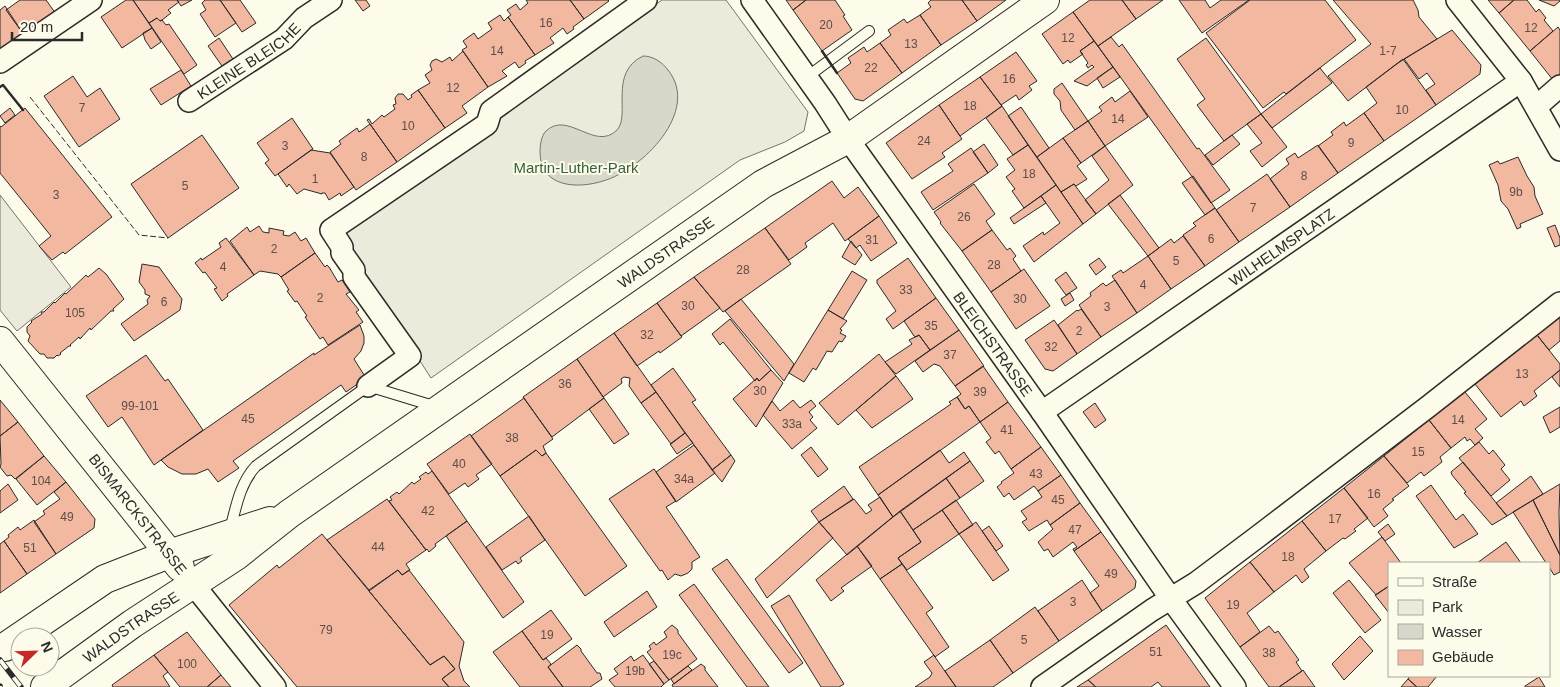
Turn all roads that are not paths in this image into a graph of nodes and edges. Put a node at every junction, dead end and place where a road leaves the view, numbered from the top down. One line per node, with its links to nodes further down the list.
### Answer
1 (91, 0): 8 (street)
2 (331, 0): 12 (street, KLEINE BLEICHE)
3 (646, 0): 18 (street)
4 (752, 0): 9 (street, BLEICHSTRASSE)
5 (1046, 0): 14 (street, WALDSTRASSE)
6 (1457, 0): 10 (street)
7 (869, 31): 9 (lane)
8 (0, 62)
9 (807, 78): 14 (street, BLEICHSTRASSE)
10 (1521, 81): 13 (street); 20 (street, WILHELMSPLATZ)
11 (1560, 86): 13 (street)
12 (189, 101)
13 (1536, 107): 15 (street)
14 (848, 139): 19 (street, WALDSTRASSE); 20 (street, BLEICHSTRASSE)
15 (1560, 150)
16 (1560, 303): 25 (street)
17 (0, 341): 23 (street, BISMARCKSTRASSE)
18 (368, 386): 19 (lane); 22 (lane)
19 (441, 408): 21 (street, WALDSTRASSE)
20 (1042, 412): 25 (street, BLEICHSTRASSE)
21 (289, 514): 22 (street, WALDSTRASSE); 24 (street, WALDSTRASSE)
22 (229, 534): 23 (street, WALDSTRASSE)
23 (169, 554): 24 (street, BISMARCKSTRASSE); 26 (street, WALDSTRASSE)
24 (193, 584): 27 (street, WALDSTRASSE); 28 (street, BISMARCKSTRASSE)
25 (1171, 599): 29 (street); 30 (street, BLEICHSTRASSE)
26 (5, 647)
27 (45, 687)
28 (275, 687)
29 (1042, 687)
30 (1235, 687)

